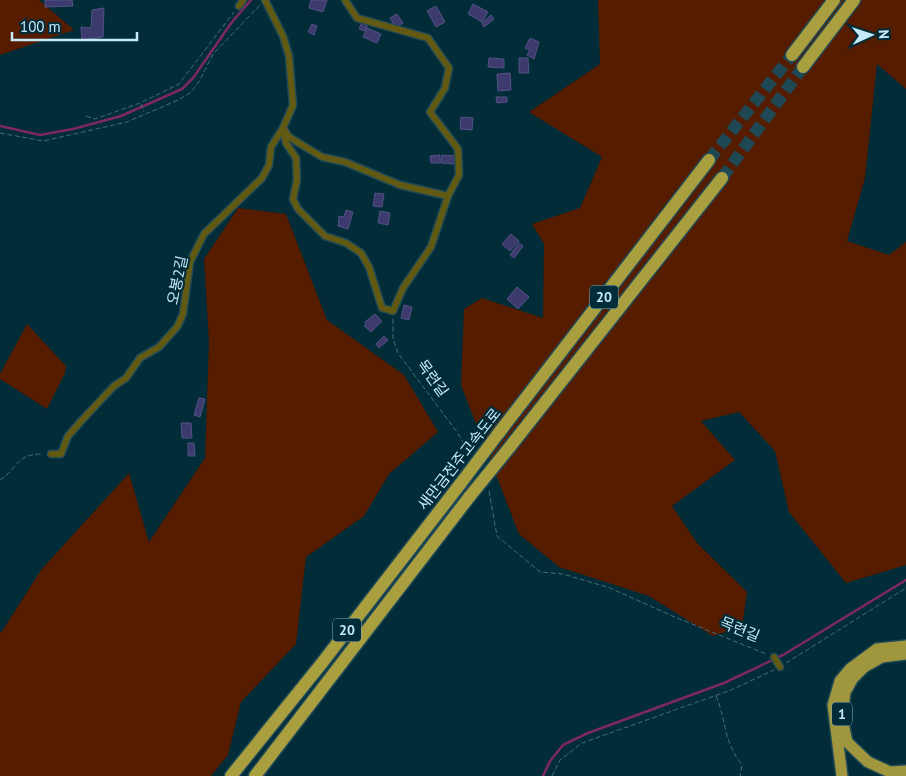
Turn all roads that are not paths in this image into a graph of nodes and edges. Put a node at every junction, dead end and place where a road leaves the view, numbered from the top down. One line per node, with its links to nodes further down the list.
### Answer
1 (345, 0): 10 (street)
2 (834, 0): 5 (highway)
3 (854, 0): 6 (highway)
4 (265, 1): 7 (street, 오봉2길)
5 (792, 55)
6 (803, 67)
7 (283, 128): 10 (street); 10 (street); 11 (street, 오봉2길)
8 (709, 160): 15 (highway, 새만금전주고속도로 / 20, bridge)
9 (722, 178): 16 (highway, 새만금전주고속도로 / 20, bridge)
10 (448, 196)
11 (51, 454)
12 (906, 646): 17 (highway)
13 (906, 654): 14 (highway, 1)
14 (906, 771)
15 (230, 776)
16 (255, 776)
17 (842, 776)

